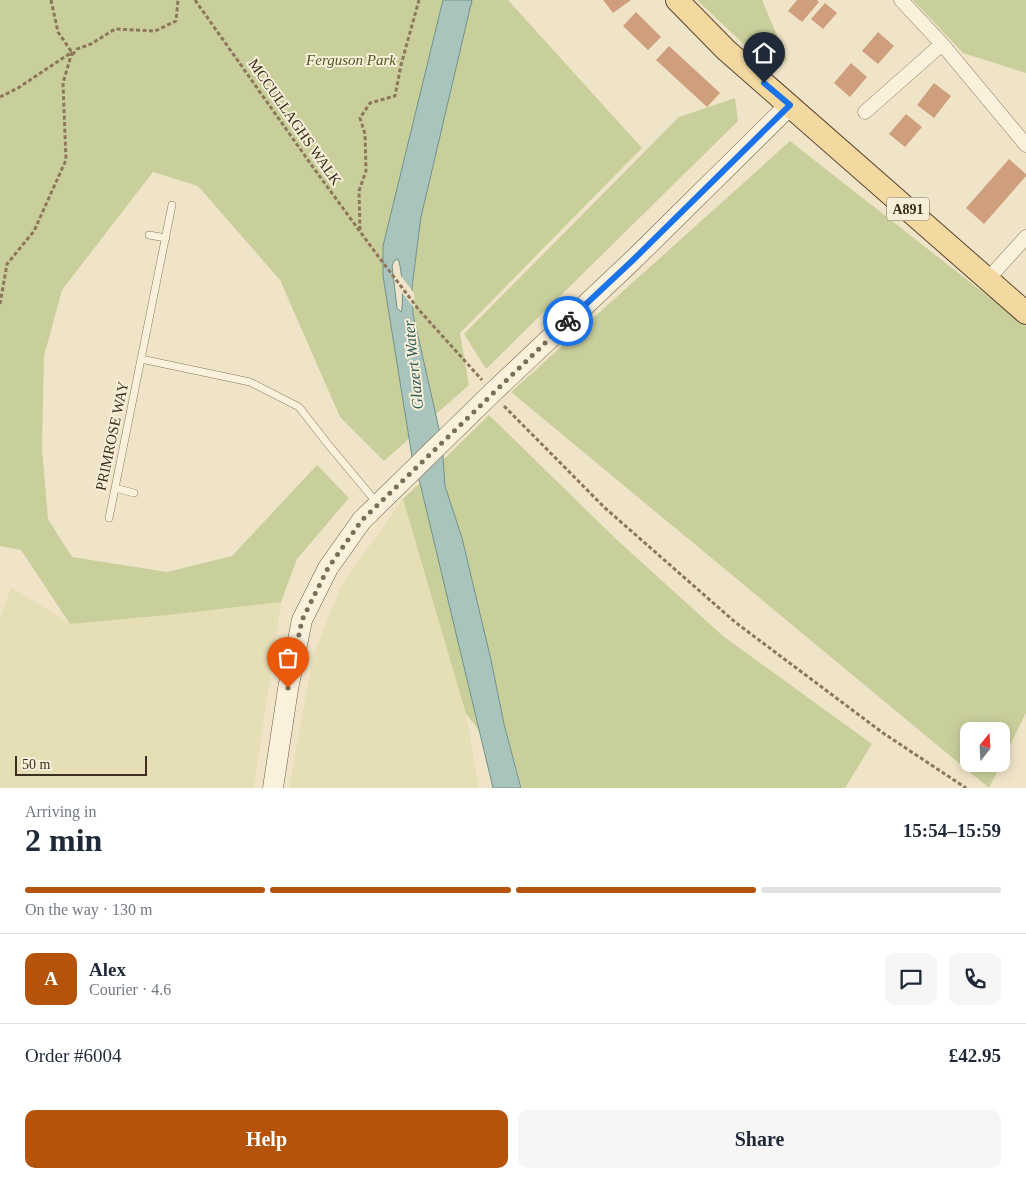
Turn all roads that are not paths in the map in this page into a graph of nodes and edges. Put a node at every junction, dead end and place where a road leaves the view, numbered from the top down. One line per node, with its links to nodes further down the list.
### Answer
1 (676, 0): 4 (main road, A891)
2 (901, 0): 3 (street)
3 (942, 44): 5 (street); 6 (street)
4 (790, 105): 11 (main road, A891); 16 (main road)
5 (865, 112)
6 (1026, 145)
7 (172, 206): 10 (lane, PRIMROSE WAY)
8 (149, 235): 10 (lane)
9 (1026, 236): 11 (street)
10 (166, 238): 13 (lane, PRIMROSE WAY)
11 (987, 280): 12 (main road, A891)
12 (1026, 313)
13 (141, 359): 14 (lane, PRIMROSE WAY); 16 (lane)
14 (115, 488): 15 (lane); 17 (lane, PRIMROSE WAY)
15 (134, 494)
16 (378, 504): 18 (main road)
17 (109, 518)
18 (273, 788)

